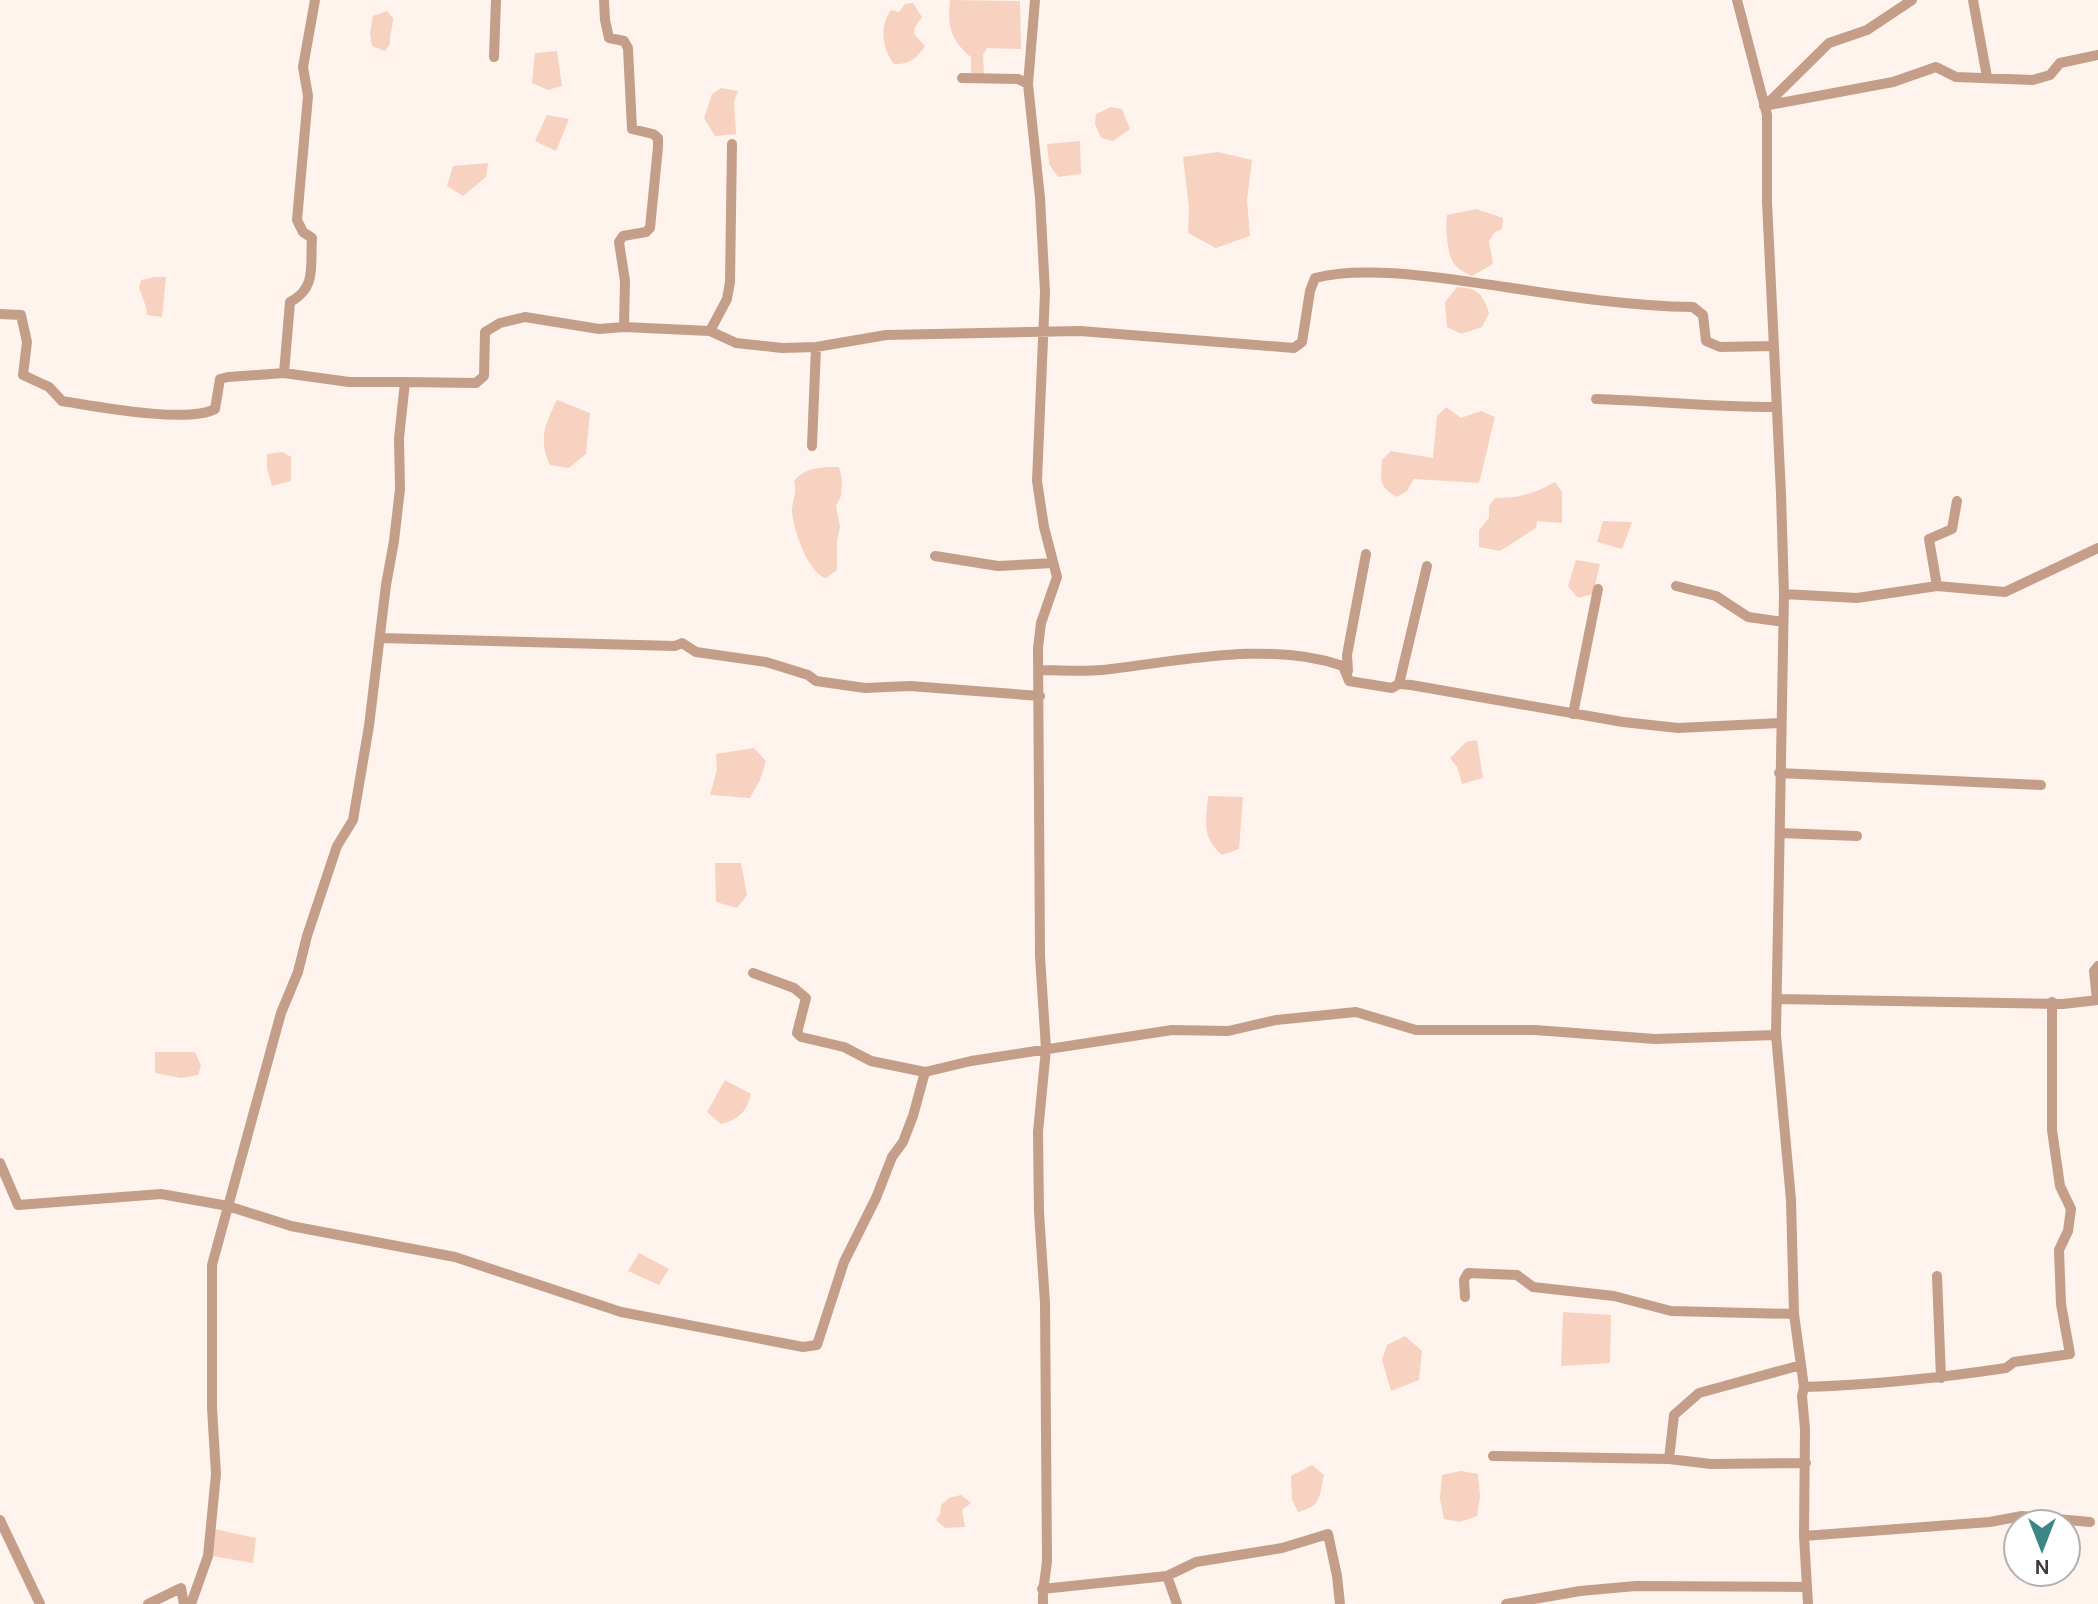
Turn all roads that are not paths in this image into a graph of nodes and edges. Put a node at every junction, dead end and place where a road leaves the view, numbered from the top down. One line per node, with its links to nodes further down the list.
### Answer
1 (315, 0): 21 (street)
2 (496, 0): 9 (street)
3 (604, 0): 16 (street)
4 (1035, 0): 12 (street)
5 (1737, 0): 13 (street)
6 (1912, 0): 13 (street)
7 (1973, 0): 10 (street)
8 (2098, 55): 10 (street)
9 (494, 57)
10 (1987, 77): 13 (street)
11 (962, 78): 12 (street)
12 (1028, 84): 18 (street)
13 (1764, 106): 19 (street)
14 (732, 144): 17 (street)
15 (0, 314): 21 (street)
16 (624, 327): 17 (street); 22 (street)
17 (710, 331): 20 (street)
18 (1045, 334): 19 (street); 20 (street); 30 (street)
19 (1773, 346): 24 (street)
20 (816, 347): 25 (street)
21 (284, 373): 22 (street)
22 (405, 382): 37 (street)
23 (1596, 399): 24 (street)
24 (1776, 407): 35 (street)
25 (812, 446)
26 (1957, 501): 33 (street)
27 (2098, 548): 33 (street)
28 (1366, 554): 39 (street)
29 (935, 556): 30 (street)
30 (1053, 563): 38 (street)
31 (1427, 566): 40 (street)
32 (1676, 586): 36 (street)
33 (1937, 586): 35 (street)
34 (1598, 589): 42 (street)
35 (1784, 594): 36 (street)
36 (1783, 622): 43 (street)
37 (381, 638): 41 (street); 57 (street)
38 (1039, 670): 39 (street); 41 (street)
39 (1349, 681): 40 (street)
40 (1399, 684): 42 (street)
41 (1040, 696): 54 (street)
42 (1573, 714): 43 (street)
43 (1780, 723): 44 (street)
44 (1779, 773): 45 (street); 46 (street)
45 (2041, 785)
46 (1780, 833): 47 (street); 50 (street)
47 (1857, 836)
48 (2098, 966): 51 (street)
49 (753, 973): 55 (street)
50 (1777, 999): 52 (street); 53 (street)
51 (2098, 1000): 52 (street)
52 (2052, 1002): 62 (street)
53 (1776, 1035): 54 (street); 60 (street)
54 (1046, 1049): 55 (street); 72 (street)
55 (925, 1072): 57 (street)
56 (0, 1163): 57 (street)
57 (228, 1206): 76 (street)
58 (1937, 1276): 62 (street)
59 (1465, 1297): 60 (street)
60 (1794, 1314): 61 (street)
61 (1801, 1365): 63 (street); 65 (street)
62 (1941, 1378): 63 (street)
63 (1804, 1387): 66 (street)
64 (1493, 1456): 65 (street)
65 (1669, 1459): 66 (street)
66 (1806, 1463): 69 (street)
67 (0, 1520): 73 (street)
68 (2090, 1522): 69 (street)
69 (1804, 1536): 71 (street)
70 (1167, 1576): 72 (street); 78 (street); 79 (street)
71 (1807, 1587): 80 (street); 81 (street)
72 (1042, 1589): 77 (street)
73 (40, 1604)
74 (148, 1604): 75 (street)
75 (184, 1604)
76 (191, 1604)
77 (1043, 1604)
78 (1177, 1604)
79 (1340, 1604)
80 (1506, 1604)
81 (1808, 1604)

